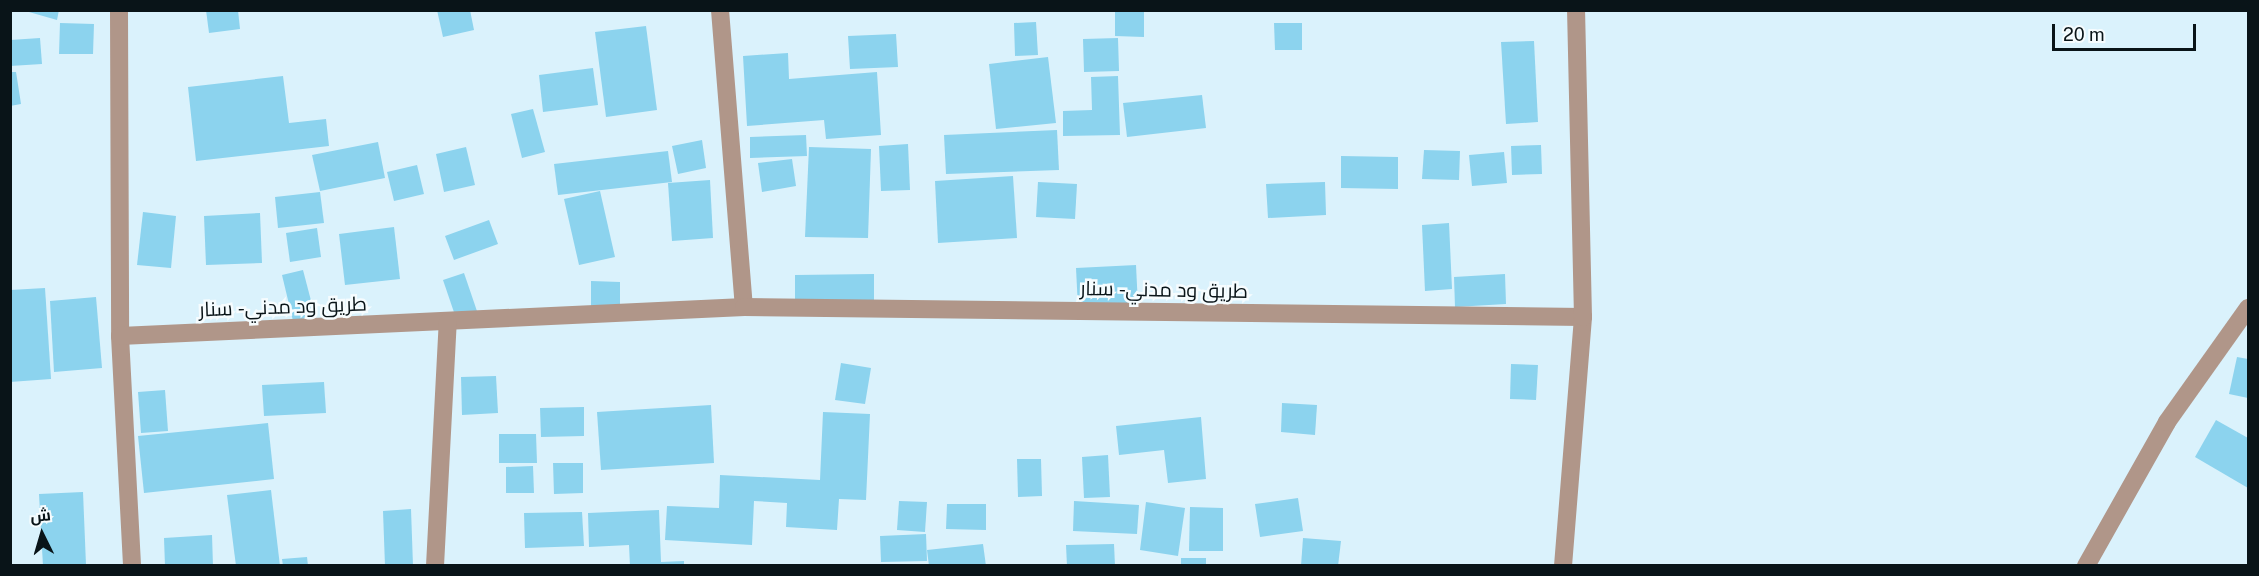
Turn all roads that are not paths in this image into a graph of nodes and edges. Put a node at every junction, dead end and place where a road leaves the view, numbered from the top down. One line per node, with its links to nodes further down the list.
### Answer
1 (119, 10): 8 (street)
2 (720, 10): 4 (street)
3 (1576, 10): 6 (street)
4 (744, 307): 6 (street, طريق ود مدني - سنار); 7 (street, طريق ود مدني - سنار)
5 (2248, 308): 12 (street)
6 (1583, 317): 11 (street)
7 (448, 322): 8 (street, طريق ود مدني - سنار); 10 (street)
8 (120, 336): 9 (street)
9 (132, 566)
10 (435, 566)
11 (1563, 566)
12 (2086, 566)

